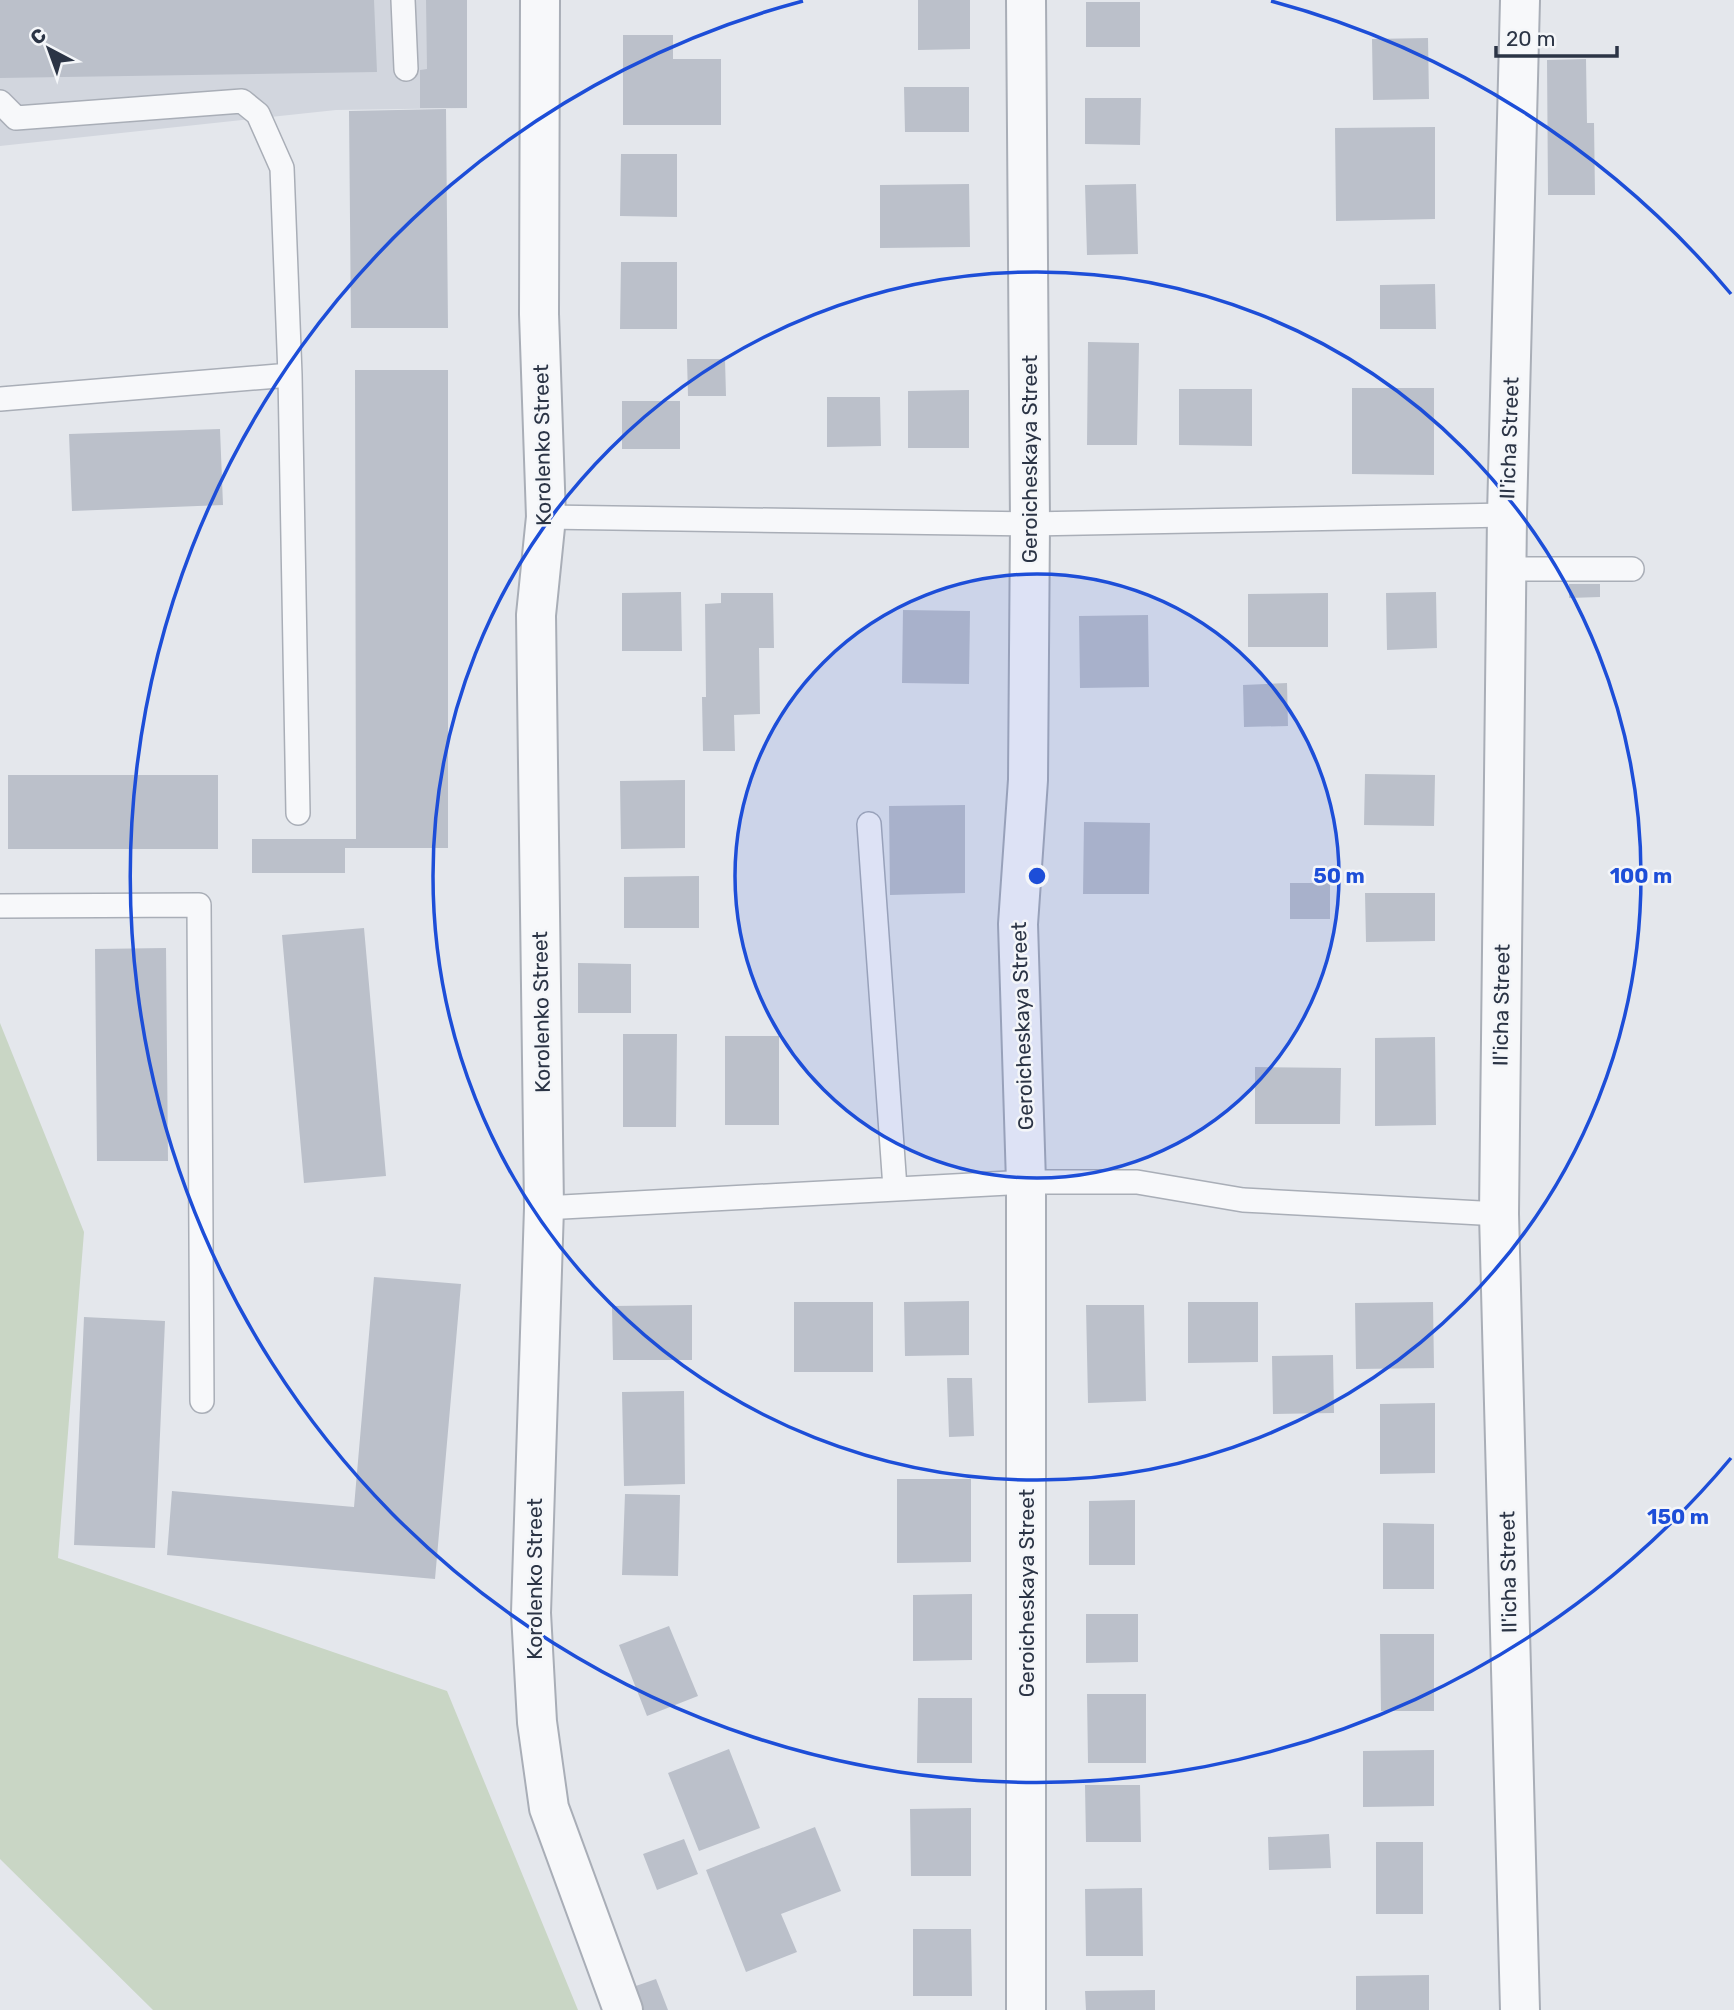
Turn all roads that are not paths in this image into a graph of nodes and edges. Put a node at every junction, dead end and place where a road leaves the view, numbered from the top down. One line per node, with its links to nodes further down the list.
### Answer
1 (403, 0): 5 (lane)
2 (540, 0): 10 (street, Korolenko Street)
3 (1026, 0): 11 (street, Geroicheskaya Street)
4 (1520, 0): 9 (street, Il'icha Street)
5 (406, 69)
6 (0, 102): 7 (lane)
7 (290, 375): 8 (lane); 14 (lane)
8 (0, 399)
9 (1507, 516): 11 (lane); 12 (street, Il'icha Street)
10 (546, 517): 11 (lane); 19 (street, Korolenko Street)
11 (1030, 524): 17 (street, Geroicheskaya Street)
12 (1506, 569): 13 (lane); 20 (street, Il'icha Street)
13 (1632, 569)
14 (298, 813)
15 (869, 824): 18 (lane)
16 (0, 906): 21 (lane)
17 (1026, 1182): 18 (lane); 20 (lane); 23 (street, Geroicheskaya Street)
18 (895, 1188): 19 (lane)
19 (544, 1208): 22 (street, Korolenko Street)
20 (1499, 1214): 24 (street, Il'icha Street)
21 (202, 1401)
22 (623, 2010)
23 (1026, 2010)
24 (1520, 2010)

